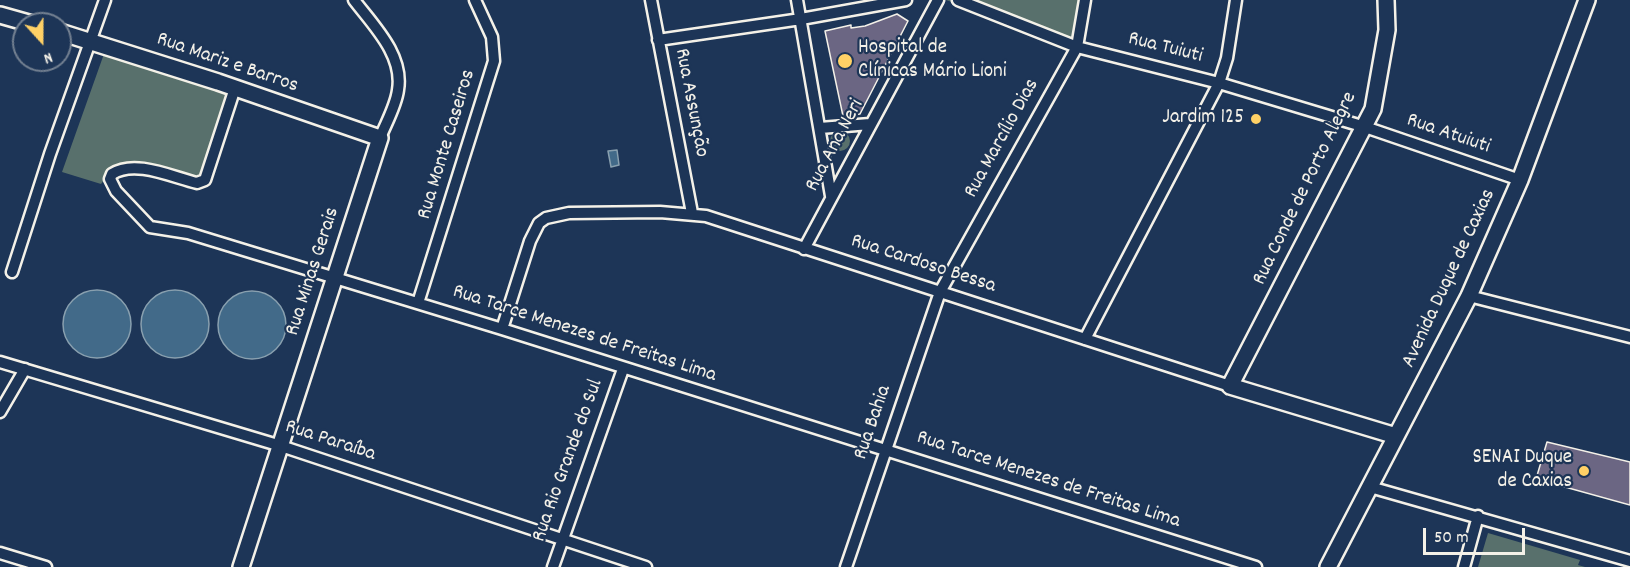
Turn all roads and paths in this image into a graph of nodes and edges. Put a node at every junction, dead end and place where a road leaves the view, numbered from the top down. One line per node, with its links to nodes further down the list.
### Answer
1 (105, 0): 15 (street)
2 (354, 0): 23 (street, Rua Minas Gerais)
3 (475, 0): 32 (street, Rua Monte Caseiros)
4 (651, 0): 16 (street, Rua Assunção)
5 (797, 0): 13 (street)
6 (906, 0): 13 (street)
7 (938, 0): 20 (street, Rua Ana Neri)
8 (958, 0): 17 (street, Rua Tuiuti)
9 (1085, 0): 17 (street, Rua Marcílio Dias)
10 (1236, 0): 18 (street)
11 (1386, 0): 22 (main road, Rua Conde de Porto Alegre)
12 (1587, 0): 24 (main road, Avenida Duque de Caxias)
13 (801, 19): 16 (street); 21 (street)
14 (72, 35): 15 (main road, Rua Mariz e Barros)
15 (90, 40): 19 (main road, Rua Mariz e Barros); 28 (street)
16 (658, 40): 26 (street, Rua Assunção)
17 (1077, 47): 18 (street, Rua Tuiuti); 30 (street, Rua Marcílio Dias)
18 (1219, 83): 22 (street, Rua Tuiuti); 35 (street)
19 (235, 88): 23 (main road, Rua Mariz e Barros); 29 (street, Rua Tarce Menezes de Freitas Lima)
20 (870, 124): 21 (street); 25 (street, Rua Ana Neri)
21 (820, 128): 25 (street)
22 (1365, 128): 24 (street, Rua Atuiuti); 39 (main road, Rua Conde de Porto Alegre)
23 (380, 138): 29 (main road, Rua Minas Gerais)
24 (1520, 180): 31 (main road, Avenida Duque de Caxias)
25 (831, 196): 27 (street, Rua Ana Neri)
26 (692, 213): 27 (street, Rua Cardoso Bessa); 33 (street, Rua Cardoso Bessa)
27 (804, 249): 30 (street, Rua Cardoso Bessa)
28 (12, 272)
29 (333, 279): 32 (street, Rua Tarce Menezes de Freitas Lima); 42 (main road, Rua Minas Gerais)
30 (940, 292): 35 (street, Rua Cardoso Bessa); 43 (street, Rua Bahia)
31 (1469, 296): 34 (street); 41 (main road, Avenida Duque de Caxias)
32 (418, 303): 33 (street, Rua Tarce Menezes de Freitas Lima)
33 (502, 329): 38 (street, Rua Tarce Menezes de Freitas Lima)
34 (1630, 337)
35 (1085, 339): 39 (street, Rua Cardoso Bessa)
36 (0, 362): 37 (street, Rua Paraíba)
37 (25, 369): 40 (street); 42 (street, Rua Paraíba)
38 (623, 369): 43 (street, Rua Tarce Menezes de Freitas Lima); 46 (street, Rua Rio Grande do Sul)
39 (1230, 386): 41 (main road, Rua Cardoso Bessa)
40 (0, 412)
41 (1396, 436): 44 (main road, Avenida Duque de Caxias)
42 (281, 446): 46 (street, Rua Paraíba); 50 (main road, Rua Minas Gerais)
43 (885, 450): 53 (street, Rua Bahia); 54 (street, Rua Tarce Menezes de Freitas Lima)
44 (1370, 487): 45 (street); 55 (main road, Avenida Duque de Caxias)
45 (1478, 516): 48 (street); 56 (street)
46 (562, 540): 51 (street, Rua Rio Grande do Sul); 52 (street, Rua Paraíba)
47 (0, 553): 49 (street)
48 (1630, 561)
49 (46, 567)
50 (242, 567)
51 (553, 567)
52 (646, 567)
53 (846, 567)
54 (1256, 567)
55 (1328, 567)
56 (1464, 567)

